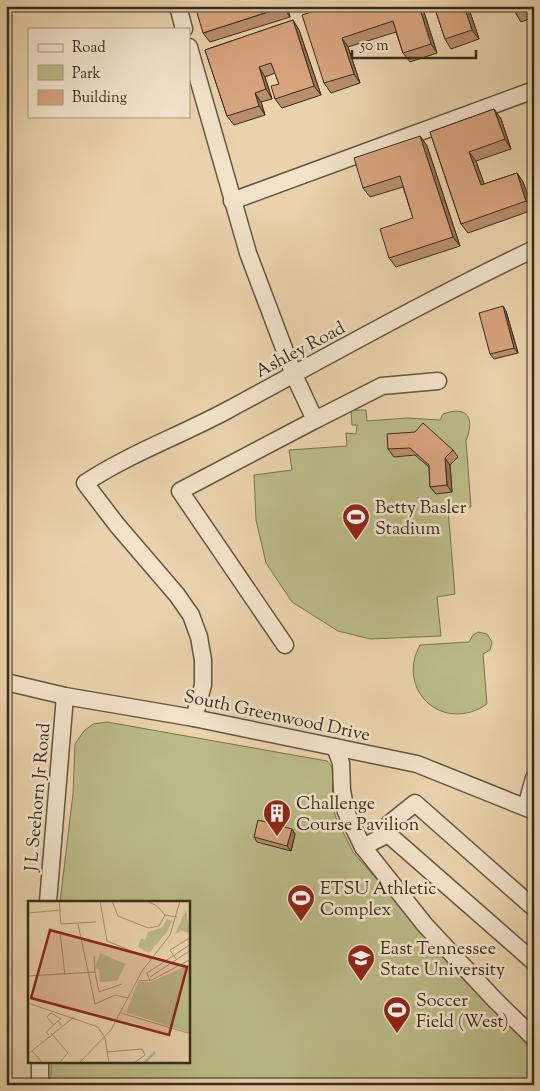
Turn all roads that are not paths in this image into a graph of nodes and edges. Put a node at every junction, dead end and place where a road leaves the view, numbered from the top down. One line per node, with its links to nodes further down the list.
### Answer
1 (178, 6): 2 (street)
2 (184, 28)
3 (190, 52): 5 (street)
4 (534, 90): 5 (street)
5 (232, 201): 7 (street)
6 (534, 249): 7 (street, Ashley Road)
7 (294, 375): 9 (street); 13 (street, Ashley Road)
8 (438, 381): 9 (street)
9 (315, 420): 10 (street)
10 (285, 645)
11 (6, 682): 12 (street, South Greenwood Drive)
12 (65, 696): 13 (street, South Greenwood Drive); 19 (street, J L Seehorn Jr Road)
13 (194, 718): 14 (street, South Greenwood Drive)
14 (335, 747): 16 (street, South Greenwood Drive); 18 (street)
15 (534, 778): 16 (street)
16 (530, 809)
17 (388, 834): 18 (street); 20 (street); 21 (street)
18 (363, 847): 22 (street)
19 (48, 901)
20 (534, 908)
21 (534, 962)
22 (534, 1038)
23 (40, 1064): 24 (street)
24 (40, 1085)

